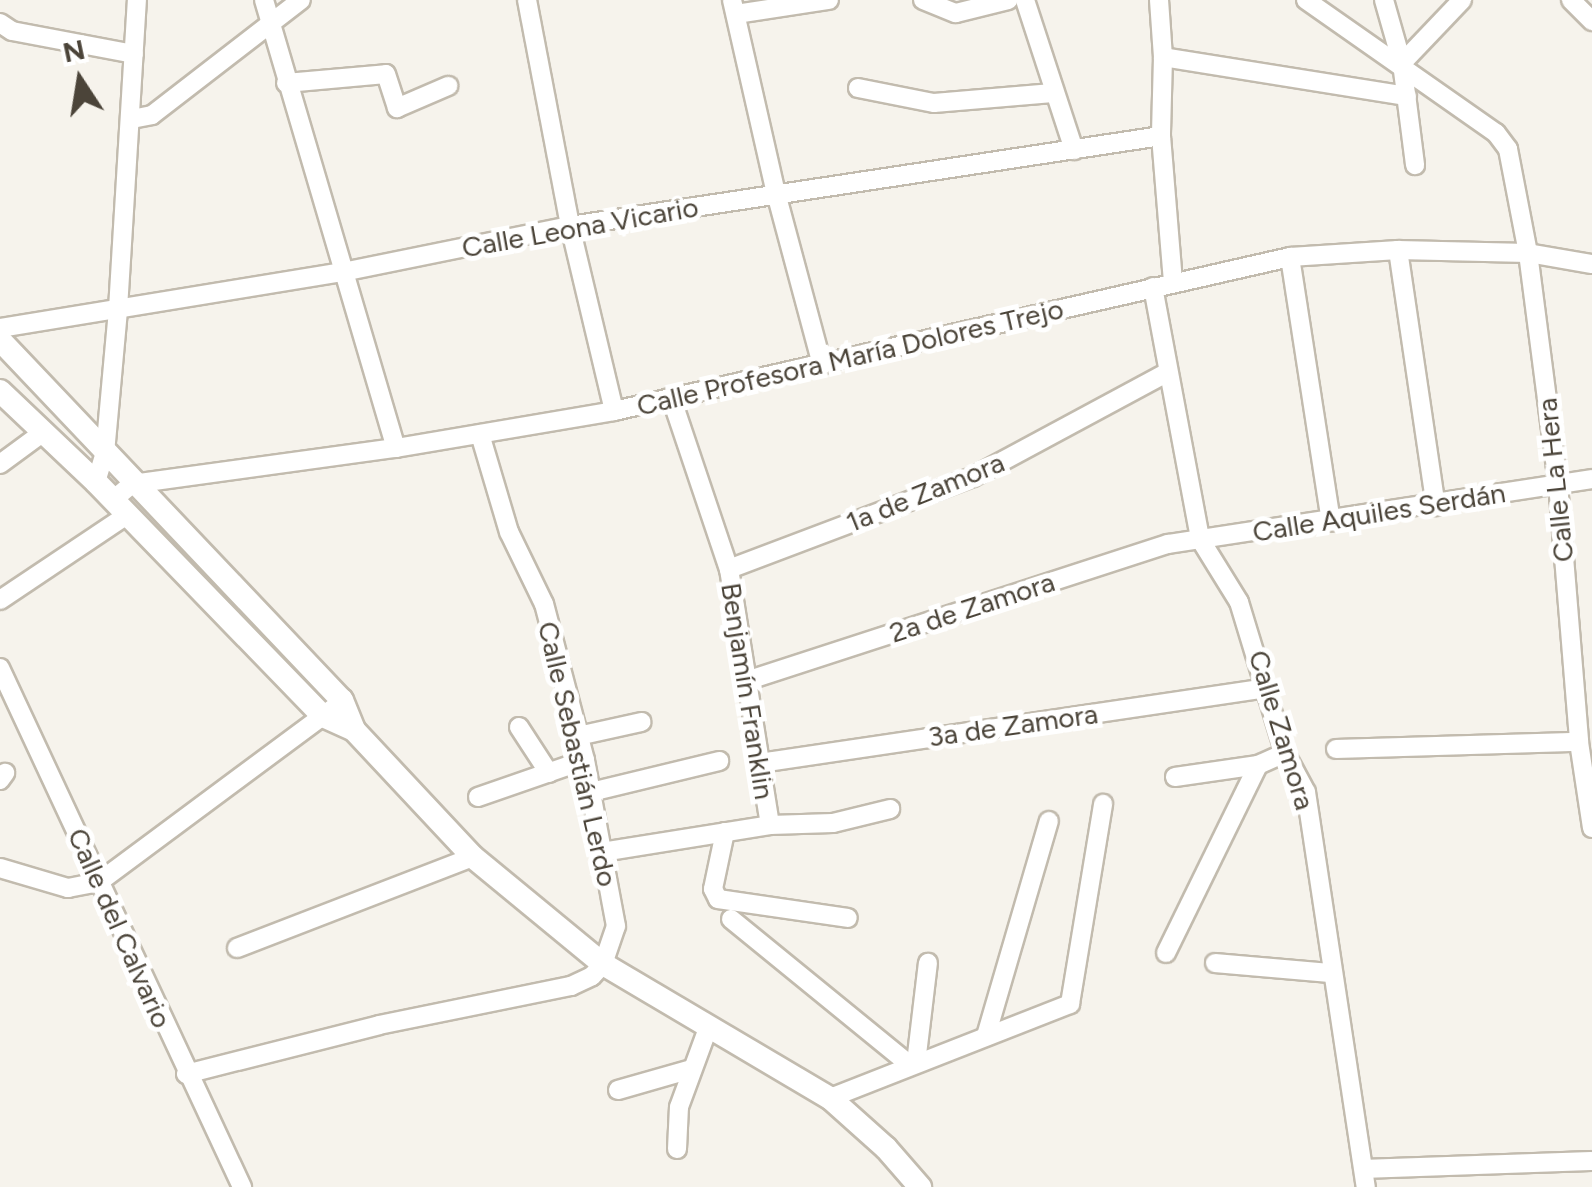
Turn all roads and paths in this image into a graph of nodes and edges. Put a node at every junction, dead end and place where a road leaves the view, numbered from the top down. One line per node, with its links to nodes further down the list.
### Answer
1 (137, 0): 18 (street)
2 (264, 0): 17 (street)
3 (301, 0): 17 (street)
4 (527, 0): 31 (street)
5 (829, 0): 14 (street)
6 (922, 0): 7 (street)
7 (1008, 0)
8 (1024, 0): 24 (street)
9 (1159, 0): 19 (street)
10 (1306, 0): 20 (street, Calle La Hera)
11 (1384, 0): 20 (street)
12 (1462, 0): 20 (street)
13 (1571, 0): 15 (street)
14 (734, 7): 30 (street)
15 (1590, 22)
16 (0, 23): 18 (street)
17 (270, 26): 21 (street); 26 (street)
18 (134, 54): 26 (street)
19 (1163, 57): 25 (street); 27 (street)
20 (1402, 64): 25 (street); 33 (street, Calle La Hera)
21 (286, 84): 22 (street); 36 (street)
22 (448, 86)
23 (858, 88): 24 (street)
24 (1053, 93): 28 (street)
25 (1407, 96): 29 (street)
26 (132, 119): 39 (street)
27 (1161, 136): 28 (street, Calle Leona Vicario); 37 (street)
28 (1074, 150): 30 (street, Calle Leona Vicario)
29 (1414, 165)
30 (776, 192): 31 (street, Calle Leona Vicario); 42 (street)
31 (570, 226): 36 (street, Calle Leona Vicario); 46 (street)
32 (1398, 250): 33 (street, Calle Profesora María Dolores Trejo); 34 (street, Calle Profesora María Dolores Trejo); 56 (street)
33 (1528, 253): 35 (street, Calle Profesora María Dolores Trejo); 55 (street, Calle La Hera)
34 (1290, 257): 37 (street, Calle Profesora María Dolores Trejo); 58 (street)
35 (1592, 264)
36 (344, 272): 39 (street, Calle Leona Vicario); 49 (street)
37 (1173, 280): 38 (street, Calle Profesora María Dolores Trejo)
38 (1153, 287): 42 (street, Calle Profesora María Dolores Trejo); 43 (street, Calle Zamora)
39 (118, 309): 40 (street, Calle Leona Vicario); 50 (street)
40 (0, 328)
41 (0, 340): 50 (street)
42 (822, 366): 45 (street, Calle Profesora María Dolores Trejo)
43 (1168, 372): 59 (street, Calle Zamora); 60 (street, 1a de Zamora)
44 (0, 391): 47 (street)
45 (671, 397): 46 (street, Calle Profesora María Dolores Trejo); 60 (street, Benjamín Franklin)
46 (614, 410): 48 (street, Calle Profesora María Dolores Trejo)
47 (42, 432): 51 (street); 53 (street)
48 (480, 434): 49 (street, Calle Profesora María Dolores Trejo); 70 (street, Calle Sebastián Lerdo)
49 (396, 448): 54 (street, Calle Profesora María Dolores Trejo)
50 (105, 453): 53 (street); 54 (street)
51 (0, 464)
52 (1592, 479): 55 (street, Calle Aquiles Serdán)
53 (96, 482): 57 (street)
54 (132, 484): 57 (street); 65 (street)
55 (1558, 484): 56 (street, Calle Aquiles Serdán); 71 (street, Calle La Hera)
56 (1436, 506): 58 (street, Calle Aquiles Serdán)
57 (120, 507): 61 (street); 66 (street)
58 (1330, 522): 59 (street, Calle Aquiles Serdán)
59 (1200, 539): 63 (street, 2a de Zamora); 64 (street, Calle Zamora)
60 (728, 569): 63 (street, Benjamín Franklin)
61 (0, 600)
62 (0, 668): 91 (street, Calle del Calvario)
63 (746, 681): 76 (street, Benjamín Franklin)
64 (1267, 688): 73 (street, Calle Zamora); 76 (street, 3a de Zamora)
65 (342, 700): 66 (street); 69 (street)
66 (323, 716): 69 (street); 91 (street)
67 (642, 722): 70 (street)
68 (518, 728): 78 (street)
69 (354, 730): 89 (street)
70 (578, 736): 74 (street, Calle Sebastián Lerdo)
71 (1579, 742): 72 (street); 86 (street, Calle La Hera)
72 (1336, 749)
73 (1285, 752): 77 (street); 99 (street, Calle Zamora)
74 (585, 760): 78 (street); 80 (street, Calle Sebastián Lerdo)
75 (719, 761): 80 (street)
76 (760, 763): 85 (street, Benjamín Franklin)
77 (1258, 766): 79 (street); 95 (street)
78 (549, 773): 81 (street)
79 (1176, 777)
80 (591, 792): 88 (street, Calle Sebastián Lerdo)
81 (478, 797)
82 (1103, 804): 101 (street)
83 (890, 810): 85 (street)
84 (1048, 821): 101 (street)
85 (770, 825): 87 (street, Benjamín Franklin)
86 (1592, 828)
87 (725, 832): 88 (street, Benjamín Franklin); 92 (street)
88 (602, 852): 98 (street, Calle Sebastián Lerdo)
89 (473, 857): 94 (street); 98 (street)
90 (0, 868): 91 (street)
91 (99, 882): 104 (street, Calle del Calvario)
92 (848, 918)
93 (731, 920): 102 (street)
94 (237, 948)
95 (1166, 954)
96 (928, 962): 102 (street)
97 (1215, 962): 99 (street)
98 (604, 964): 100 (street); 104 (street)
99 (1330, 974): 109 (street, Calle Zamora)
100 (708, 1028): 103 (street); 106 (street)
101 (986, 1036): 102 (street)
102 (913, 1064): 106 (street)
103 (692, 1069): 105 (street); 107 (street)
104 (186, 1074): 110 (street, Calle del Calvario)
105 (618, 1090)
106 (830, 1098): 111 (street)
107 (677, 1150)
108 (1592, 1161): 109 (street)
109 (1365, 1178)
110 (242, 1187)
111 (920, 1187)

